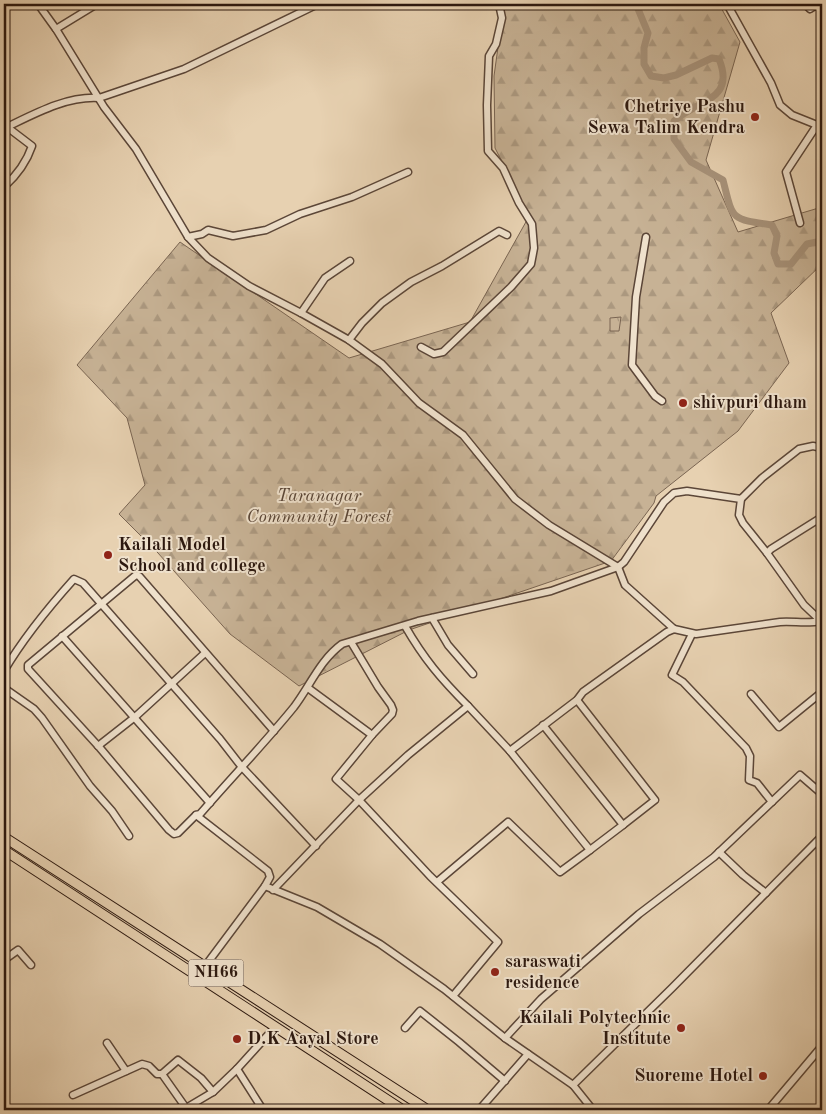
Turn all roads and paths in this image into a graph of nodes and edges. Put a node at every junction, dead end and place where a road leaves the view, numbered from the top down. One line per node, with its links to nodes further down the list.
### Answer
1 (38, 4): 8 (street)
2 (97, 4): 8 (street)
3 (318, 4): 9 (street)
4 (500, 4): 21 (street)
5 (727, 4): 11 (street)
6 (805, 4): 7 (street)
7 (818, 4)
8 (56, 29): 9 (street)
9 (99, 98): 10 (street); 16 (street)
10 (5, 126): 13 (street)
11 (820, 126): 14 (street)
12 (408, 172): 16 (street)
13 (4, 187)
14 (800, 223)
15 (507, 235): 20 (street)
16 (188, 237): 19 (street)
17 (646, 237): 22 (street)
18 (350, 260): 19 (street)
19 (301, 313): 20 (street)
20 (349, 340): 27 (street)
21 (421, 347)
22 (662, 401)
23 (822, 448): 24 (street)
24 (741, 500): 26 (street); 27 (street)
25 (822, 517): 26 (street)
26 (767, 552): 30 (street)
27 (618, 567): 29 (street); 32 (street)
28 (101, 604): 34 (street); 36 (street); 37 (street); 39 (street)
29 (432, 618): 31 (street); 38 (street)
30 (822, 621): 33 (street)
31 (405, 626): 35 (street); 45 (street)
32 (674, 629): 33 (street); 44 (street)
33 (692, 634): 55 (street)
34 (62, 636): 46 (street); 50 (street)
35 (351, 642): 41 (street); 49 (street)
36 (205, 654): 39 (street); 48 (street)
37 (4, 671)
38 (473, 674)
39 (171, 684): 46 (street); 52 (street)
40 (4, 688): 59 (street)
41 (308, 688): 48 (street); 49 (street)
42 (822, 692): 43 (street)
43 (751, 694)
44 (577, 700): 47 (street); 58 (street)
45 (468, 706): 51 (street); 54 (street)
46 (134, 717): 50 (street); 56 (street)
47 (544, 725): 51 (street); 58 (street)
48 (274, 731): 52 (street)
49 (372, 735): 54 (street)
50 (98, 746): 57 (street)
51 (510, 751): 64 (street)
52 (241, 766): 56 (street); 62 (street)
53 (822, 794): 55 (street)
54 (359, 800): 62 (street); 66 (street)
55 (772, 802): 65 (street)
56 (210, 803): 57 (street)
57 (196, 815): 67 (street)
58 (623, 824): 64 (street)
59 (129, 836)
60 (822, 836): 69 (street)
61 (4, 837): 72 (highway, NH66)
62 (316, 846): 68 (street)
63 (4, 850): 73 (highway, NH66)
64 (590, 850): 66 (street)
65 (719, 852): 69 (street); 77 (street)
66 (437, 882): 74 (street)
67 (265, 886): 68 (street); 72 (street)
68 (273, 890): 74 (street)
69 (766, 893): 85 (street)
70 (4, 960): 71 (street)
71 (31, 965)
72 (204, 965): 73 (street); 90 (highway, NH66)
73 (197, 977): 75 (highway, NH66)
74 (453, 996): 77 (street)
75 (275, 1027): 81 (street); 89 (highway, NH66)
76 (405, 1028): 84 (street)
77 (505, 1038): 80 (street)
78 (107, 1042): 82 (street)
79 (822, 1046): 93 (street)
80 (528, 1054): 84 (street); 85 (street)
81 (236, 1069): 86 (street); 88 (street)
82 (126, 1071): 83 (street); 87 (street)
83 (162, 1074): 86 (street); 86 (street)
84 (505, 1081): 91 (street)
85 (573, 1084): 92 (street)
86 (213, 1092)
87 (73, 1095)
88 (263, 1110)
89 (403, 1110)
90 (428, 1110)
91 (479, 1110)
92 (593, 1110)
93 (768, 1110)

